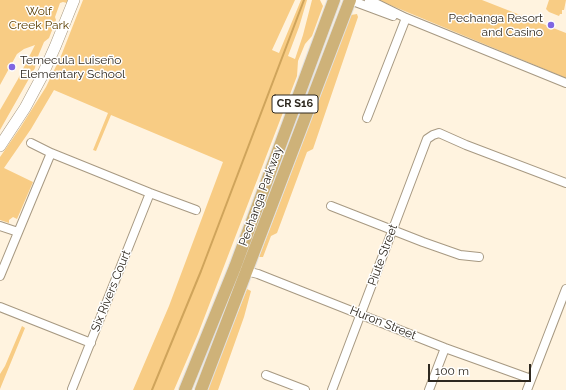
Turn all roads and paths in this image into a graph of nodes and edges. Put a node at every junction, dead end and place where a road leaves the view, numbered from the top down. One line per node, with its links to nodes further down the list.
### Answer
1 (74, 0): 9 (street)
2 (334, 0): 19 (main road, Pechanga Parkway / CR S16)
3 (350, 0): 5 (street); 19 (main road, Pechanga Parkway / CR S16)
4 (368, 0): 5 (street)
5 (406, 18): 6 (street); 7 (street)
6 (566, 83)
7 (367, 118)
8 (31, 142): 10 (street)
9 (0, 146)
10 (51, 153): 12 (street); 17 (street)
11 (566, 183): 16 (street, Piute Street)
12 (150, 193): 14 (street); 24 (street, Six Rivers Court)
13 (331, 206): 16 (street)
14 (196, 210)
15 (0, 226): 17 (street)
16 (392, 230): 18 (street); 23 (street, Piute Street)
17 (18, 232): 20 (street)
18 (479, 256)
19 (241, 270): 23 (street, Huron Street); 29 (main road, Pechanga Parkway / CR S16); 30 (main road, Pechanga Parkway / CR S16)
20 (0, 276)
21 (566, 289): 27 (street)
22 (0, 307): 24 (street)
23 (361, 314): 25 (street, Huron Street); 32 (street, Piute Street)
24 (91, 343): 28 (street, Six Rivers Court)
25 (445, 348): 27 (street, Huron Street); 33 (street)
26 (266, 375): 31 (street)
27 (531, 379): 34 (street)
28 (72, 389)
29 (185, 390)
30 (201, 390)
31 (305, 390)
32 (332, 390)
33 (429, 390)
34 (527, 390)

